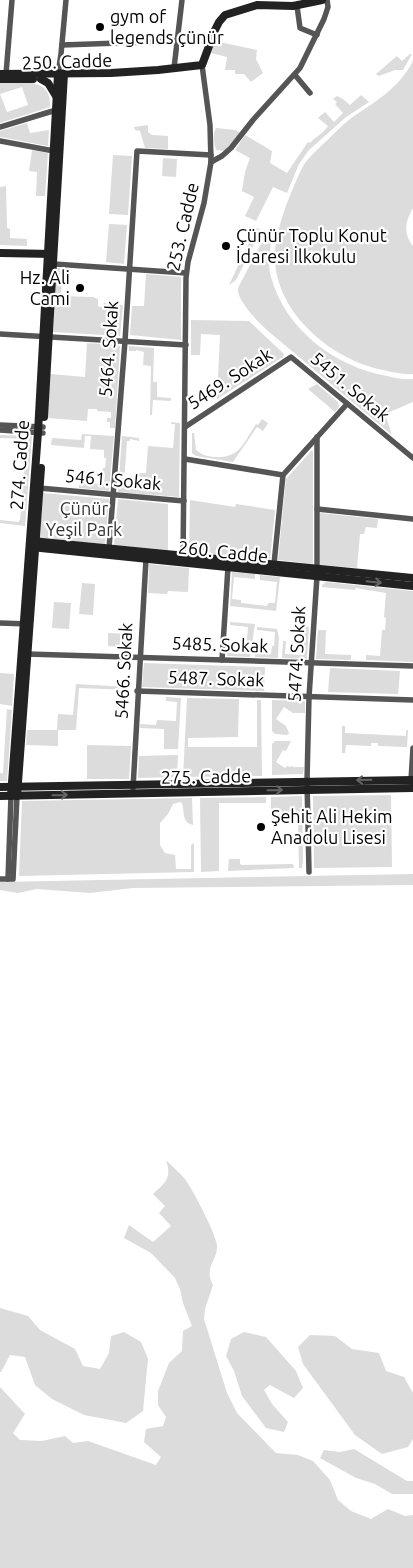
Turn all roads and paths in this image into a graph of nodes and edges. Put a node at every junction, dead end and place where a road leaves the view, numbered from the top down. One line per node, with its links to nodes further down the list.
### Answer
1 (12, 0): 14 (street)
2 (66, 0): 10 (street, 274. Cadde)
3 (182, 0): 9 (street)
4 (322, 0): 7 (street)
5 (327, 0): 8 (street, 253. Cadde)
6 (261, 2): 7 (street); 11 (street)
7 (297, 6): 8 (street)
8 (317, 35): 13 (street, 253. Cadde)
9 (177, 41): 10 (street); 12 (street)
10 (62, 45): 15 (street, 274. Cadde)
11 (202, 65): 12 (street, 250. Cadde); 23 (street)
12 (174, 68): 15 (street, 250. Cadde)
13 (295, 75): 17 (street); 23 (street, 253. Cadde)
14 (2, 76): 15 (street, 250. Cadde); 16 (street, 250. Cadde)
15 (61, 77): 16 (street, 250. Cadde); 18 (street, 274. Cadde); 25 (street, 274. Cadde)
16 (42, 79): 18 (street)
17 (310, 93)
18 (57, 100): 19 (street, 274. Cadde)
19 (56, 110): 20 (street); 22 (street, 274. Cadde)
20 (0, 127)
21 (0, 141): 22 (street)
22 (54, 150): 25 (street, 274. Cadde)
23 (211, 159): 27 (street, 5464. Sokak); 28 (street, 253. Cadde)
24 (0, 253): 25 (street)
25 (51, 254): 26 (street, 274. Cadde); 30 (street, 274. Cadde)
26 (54, 264): 27 (street); 30 (street, 274. Cadde)
27 (130, 269): 28 (street); 31 (street, 5464. Sokak)
28 (186, 273): 32 (street, 253. Cadde)
29 (0, 334): 30 (street)
30 (47, 336): 31 (street); 37 (street, 274. Cadde)
31 (125, 341): 32 (street); 44 (street, 5464. Sokak)
32 (186, 345): 36 (street, 253. Cadde)
33 (292, 357): 34 (street, 5451. Sokak); 36 (street, 5469. Sokak)
34 (347, 404): 39 (street); 40 (street, 5451. Sokak)
35 (0, 424): 37 (street)
36 (185, 427): 41 (street, 253. Cadde)
37 (41, 429): 38 (street); 43 (street); 48 (street, 274. Cadde)
38 (0, 430)
39 (317, 437): 42 (street); 46 (street, 5474. Sokak)
40 (413, 458)
41 (185, 459): 42 (street); 45 (street, 253. Cadde)
42 (283, 475): 52 (street)
43 (39, 488): 44 (street, 5461. Sokak); 48 (street)
44 (114, 495): 45 (street, 5461. Sokak); 49 (street, 5464. Sokak)
45 (184, 502): 51 (street, 253. Cadde)
46 (317, 509): 47 (street); 54 (street, 5474. Sokak)
47 (413, 519)
48 (32, 544): 49 (street, 260. Cadde); 50 (street, 260. Cadde); 58 (street, 274. Cadde)
49 (109, 548): 51 (street, 260. Cadde)
50 (146, 559): 51 (street, 260. Cadde); 60 (street, 5466. Sokak)
51 (183, 559): 52 (street, 260. Cadde); 53 (street, 260. Cadde)
52 (274, 564): 54 (street, 260. Cadde)
53 (228, 567): 54 (street, 260. Cadde); 61 (street)
54 (317, 572): 55 (street, 260. Cadde); 56 (street, 260. Cadde, one-way to 56); 62 (street, 5474. Sokak)
55 (413, 578)
56 (413, 586)
57 (0, 623): 58 (street)
58 (26, 624): 59 (street, 274. Cadde); 72 (street, 274. Cadde)
59 (27, 654): 60 (street, 5485. Sokak); 72 (street, 274. Cadde)
60 (140, 658): 61 (street, 5485. Sokak); 64 (street, 5466. Sokak)
61 (222, 660): 62 (street, 5485. Sokak)
62 (311, 663): 63 (street, 5485. Sokak); 65 (street, 5474. Sokak)
63 (413, 666)
64 (137, 692): 65 (street, 5487. Sokak); 69 (street, 5466. Sokak)
65 (309, 697): 66 (street, 5487. Sokak); 70 (street, 5474. Sokak)
66 (413, 700)
67 (413, 748): 68 (street)
68 (412, 782): 70 (street, 275. Cadde)
69 (133, 784): 70 (street, 275. Cadde); 72 (street, 275. Cadde); 73 (street, 5466. Sokak)
70 (307, 785): 73 (street, 275. Cadde, one-way to 70); 76 (street, 5474. Sokak)
71 (0, 786): 72 (street, 275. Cadde)
72 (14, 786): 75 (street, 274. Cadde)
73 (133, 793): 75 (street, 275. Cadde, one-way to 73)
74 (0, 796): 75 (street, 275. Cadde)
75 (14, 796): 77 (street, 274. Cadde)
76 (309, 872)
77 (0, 880)

